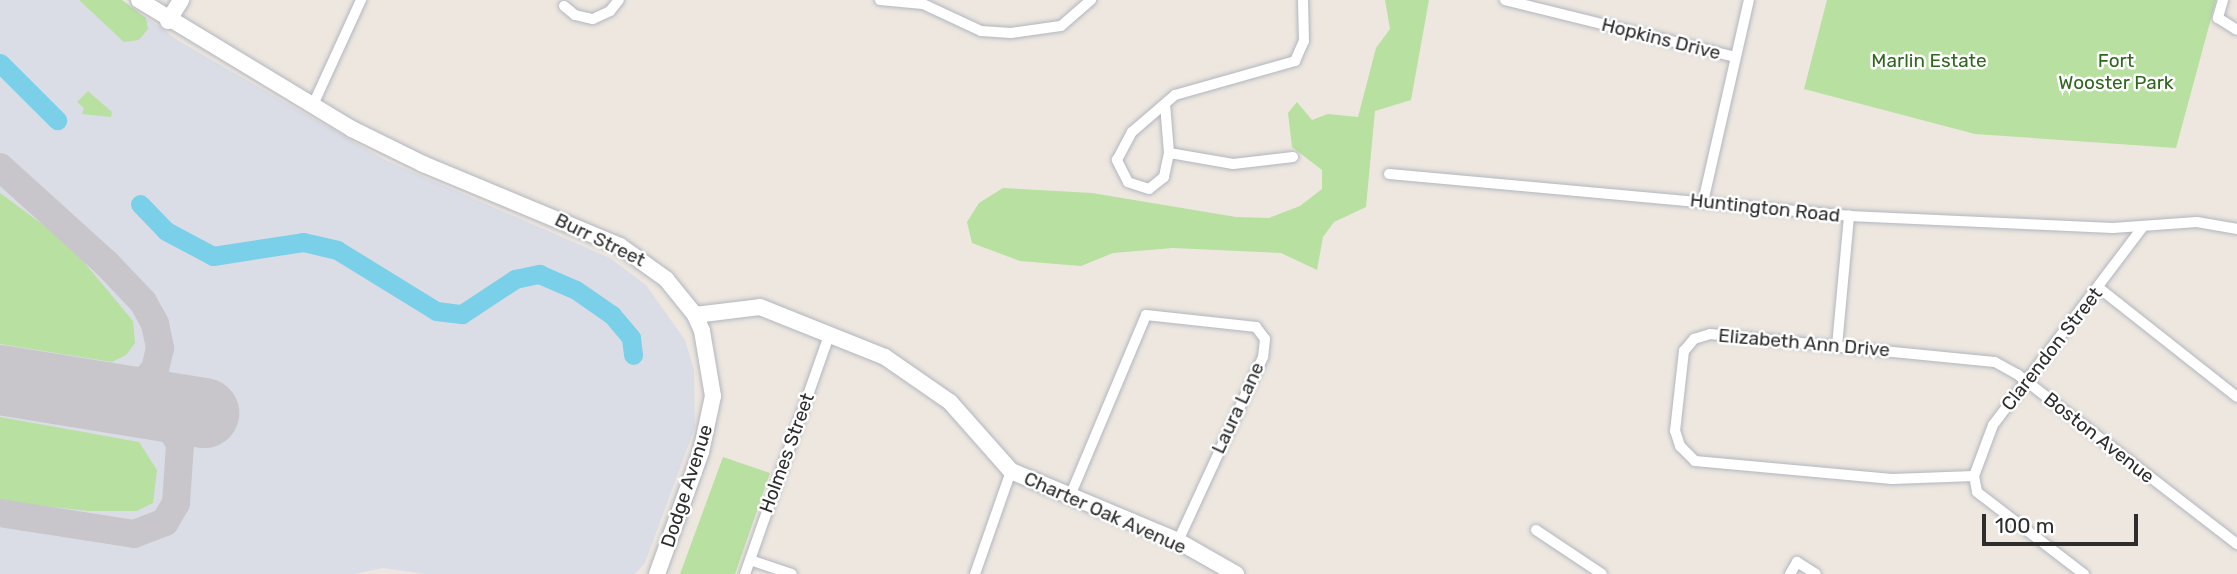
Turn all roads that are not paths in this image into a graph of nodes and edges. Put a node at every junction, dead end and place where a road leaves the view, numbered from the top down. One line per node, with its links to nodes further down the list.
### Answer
1 (139, 0): 12 (main road, Burr Street)
2 (181, 0): 12 (main road)
3 (360, 0): 16 (street)
4 (618, 0): 11 (street)
5 (880, 0): 10 (street)
6 (1303, 0): 15 (street)
7 (1505, 0): 14 (street, Hopkins Drive)
8 (1749, 0): 14 (street)
9 (2223, 0): 13 (street)
10 (1094, 1)
11 (564, 6)
12 (167, 22): 16 (main road, Burr Street)
13 (2237, 30)
14 (1735, 57): 20 (street)
15 (1165, 104): 17 (street); 17 (street)
16 (312, 107): 25 (main road, Burr Street)
17 (1169, 153): 18 (street)
18 (1293, 157)
19 (1389, 174): 20 (street, Huntington Road)
20 (1703, 202): 21 (street, Huntington Road)
21 (1849, 216): 22 (street, Huntington Road); 27 (street)
22 (2142, 228): 23 (street, Huntington Road); 24 (street, Clarendon Street)
23 (2237, 229)
24 (2099, 288): 28 (street, Clarendon Street); 29 (street)
25 (695, 315): 26 (main road); 37 (main road, Dodge Avenue)
26 (831, 333): 30 (main road); 36 (street, Holmes Street)
27 (1837, 345): 28 (street, Elizabeth Ann Drive); 31 (street, Elizabeth Ann Drive)
28 (2027, 383): 31 (street, Clarendon Street); 35 (street, Boston Avenue)
29 (2237, 397)
30 (1011, 471): 32 (main road, Charter Oak Avenue); 40 (street)
31 (1974, 476): 45 (street)
32 (1070, 496): 34 (main road, Charter Oak Avenue); 34 (street, Laura Lane)
33 (1536, 530): 42 (street)
34 (1178, 541): 41 (main road, Charter Oak Avenue)
35 (2237, 544)
36 (750, 559): 38 (street, Holmes Street); 39 (street)
37 (657, 574)
38 (745, 574)
39 (792, 574)
40 (975, 574)
41 (1236, 574)
42 (1602, 574)
43 (1790, 574): 44 (street)
44 (1816, 574)
45 (2084, 574)

